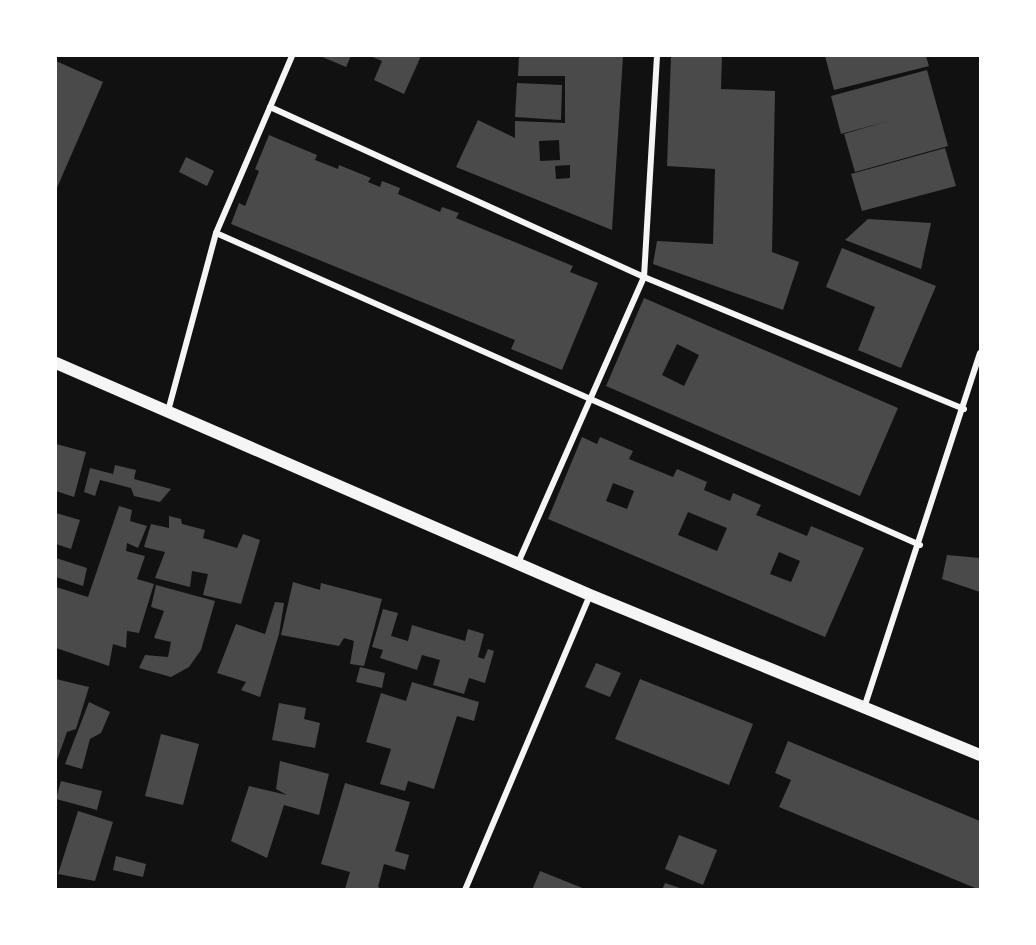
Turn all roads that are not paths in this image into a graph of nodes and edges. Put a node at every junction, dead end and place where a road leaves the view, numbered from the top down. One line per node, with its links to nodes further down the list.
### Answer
1 (292, 56): 3 (street)
2 (657, 56): 5 (street)
3 (270, 107): 4 (street); 5 (street)
4 (216, 233): 8 (street); 10 (street)
5 (644, 277): 8 (street); 9 (street)
6 (981, 352): 9 (street)
7 (56, 363): 10 (main road)
8 (589, 400): 11 (street); 12 (street)
9 (964, 409): 11 (street)
10 (168, 412): 12 (main road)
11 (920, 544): 14 (street)
12 (518, 563): 13 (main road)
13 (590, 595): 14 (main road); 16 (street)
14 (864, 709): 15 (main road)
15 (981, 755)
16 (465, 890)

